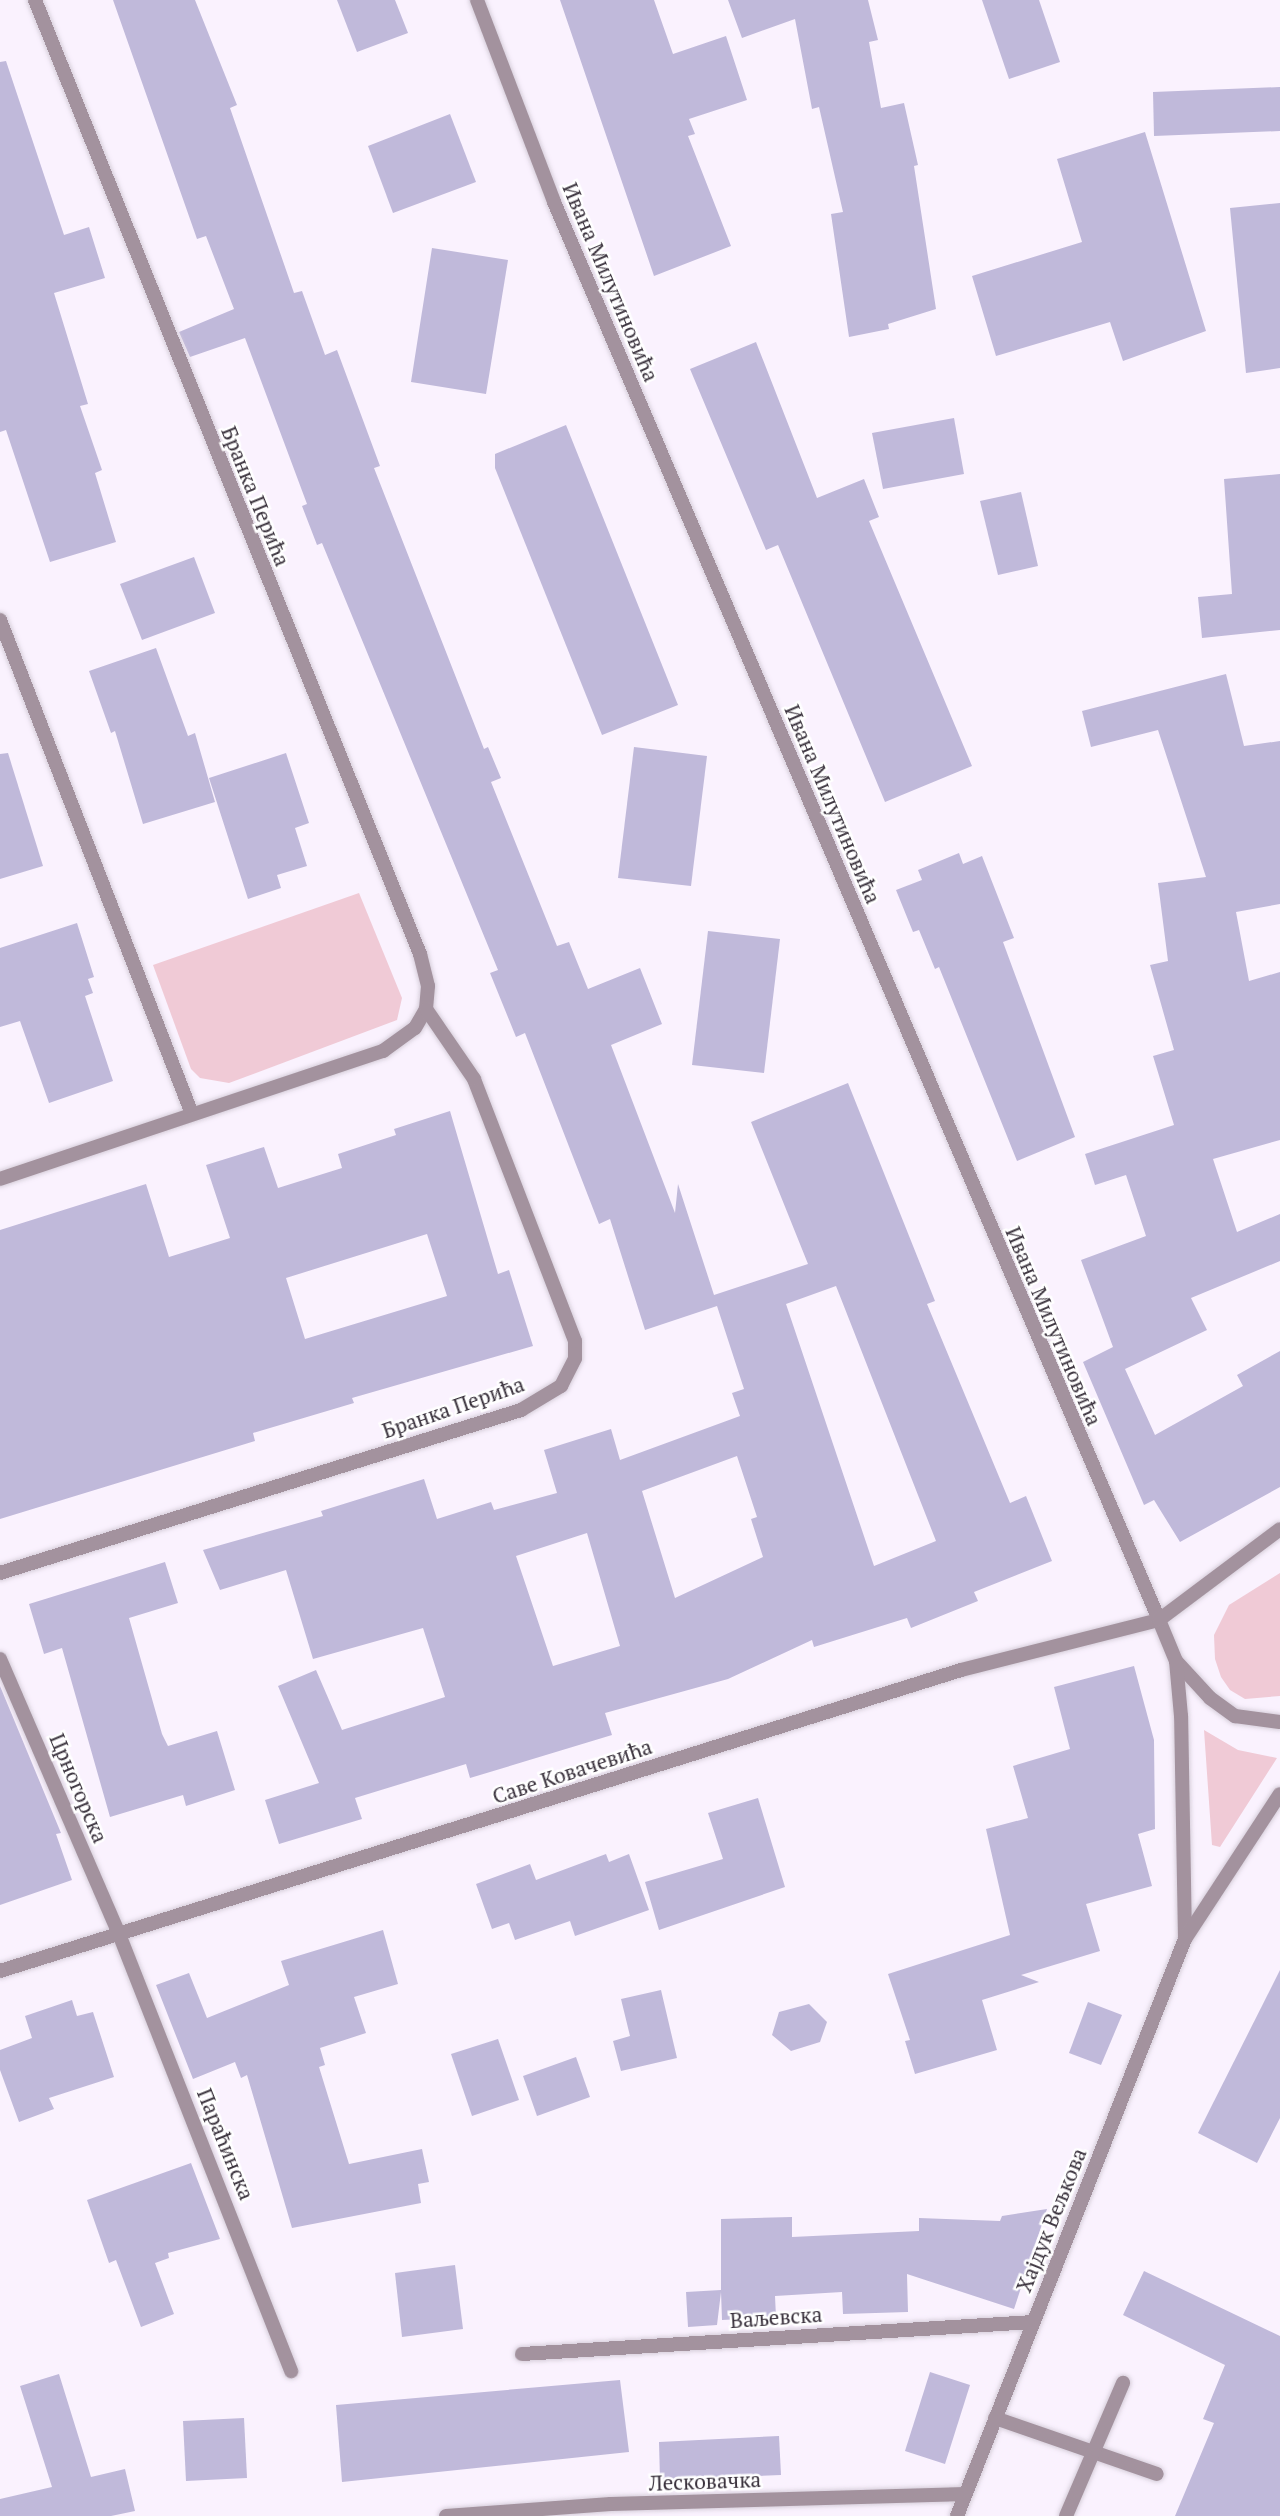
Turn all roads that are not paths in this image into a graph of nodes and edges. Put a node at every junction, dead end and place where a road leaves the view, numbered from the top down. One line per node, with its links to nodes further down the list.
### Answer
1 (35, 0): 4 (street, Бранка Перића)
2 (477, 0): 9 (street, Ивана Милутиновића)
3 (0, 620): 5 (street)
4 (426, 1009): 5 (street); 8 (street, Бранка Перића)
5 (192, 1114): 6 (street)
6 (0, 1179)
7 (1280, 1528): 9 (street)
8 (0, 1573)
9 (1159, 1620): 11 (street, Хајдук Вељкова); 14 (street, Саве Ковачевића)
10 (0, 1659): 14 (street, Црногорска)
11 (1175, 1661): 12 (street); 15 (street, Хајдук Вељкова)
12 (1280, 1722)
13 (1280, 1794): 15 (street, Хајдук Вељкова)
14 (119, 1934): 16 (street, Саве Ковачевића); 19 (street, Параћинска)
15 (1185, 1939): 17 (street, Хајдук Вељкова)
16 (0, 1971)
17 (1033, 2322): 18 (street, Ваљевска); 21 (street, Хајдук Вељкова)
18 (522, 2354)
19 (291, 2371)
20 (1123, 2383): 22 (street)
21 (995, 2417): 22 (street); 24 (street, Хајдук Вељкова)
22 (1094, 2452): 23 (street); 28 (street)
23 (1157, 2474)
24 (965, 2494): 25 (street, Лесковачка); 27 (street, Хајдук Вељкова)
25 (609, 2510): 26 (street, Лесковачка)
26 (446, 2516)
27 (957, 2516)
28 (1066, 2516)

